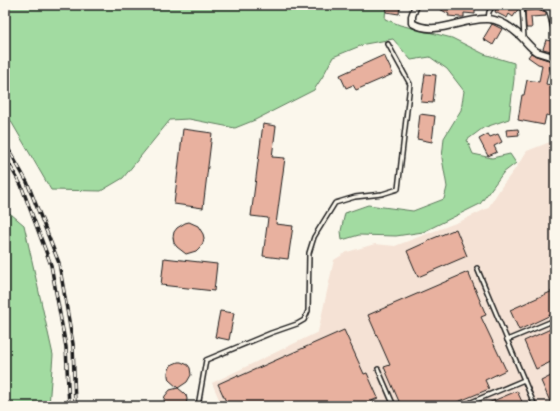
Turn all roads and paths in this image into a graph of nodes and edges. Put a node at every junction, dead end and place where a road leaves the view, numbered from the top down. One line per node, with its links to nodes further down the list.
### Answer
1 (416, 5): 6 (street)
2 (493, 5): 6 (lane)
3 (522, 5): 8 (lane)
4 (535, 5): 5 (street)
5 (553, 8): 7 (street)
6 (488, 18): 8 (street)
7 (555, 30)
8 (524, 40): 10 (street)
9 (388, 44): 16 (lane)
10 (555, 57)
11 (477, 268): 13 (lane)
12 (555, 320): 13 (lane)
13 (508, 340): 15 (lane)
14 (378, 369): 17 (lane)
15 (524, 380): 18 (lane); 19 (lane)
16 (198, 406)
17 (394, 406)
18 (462, 406)
19 (535, 406)

